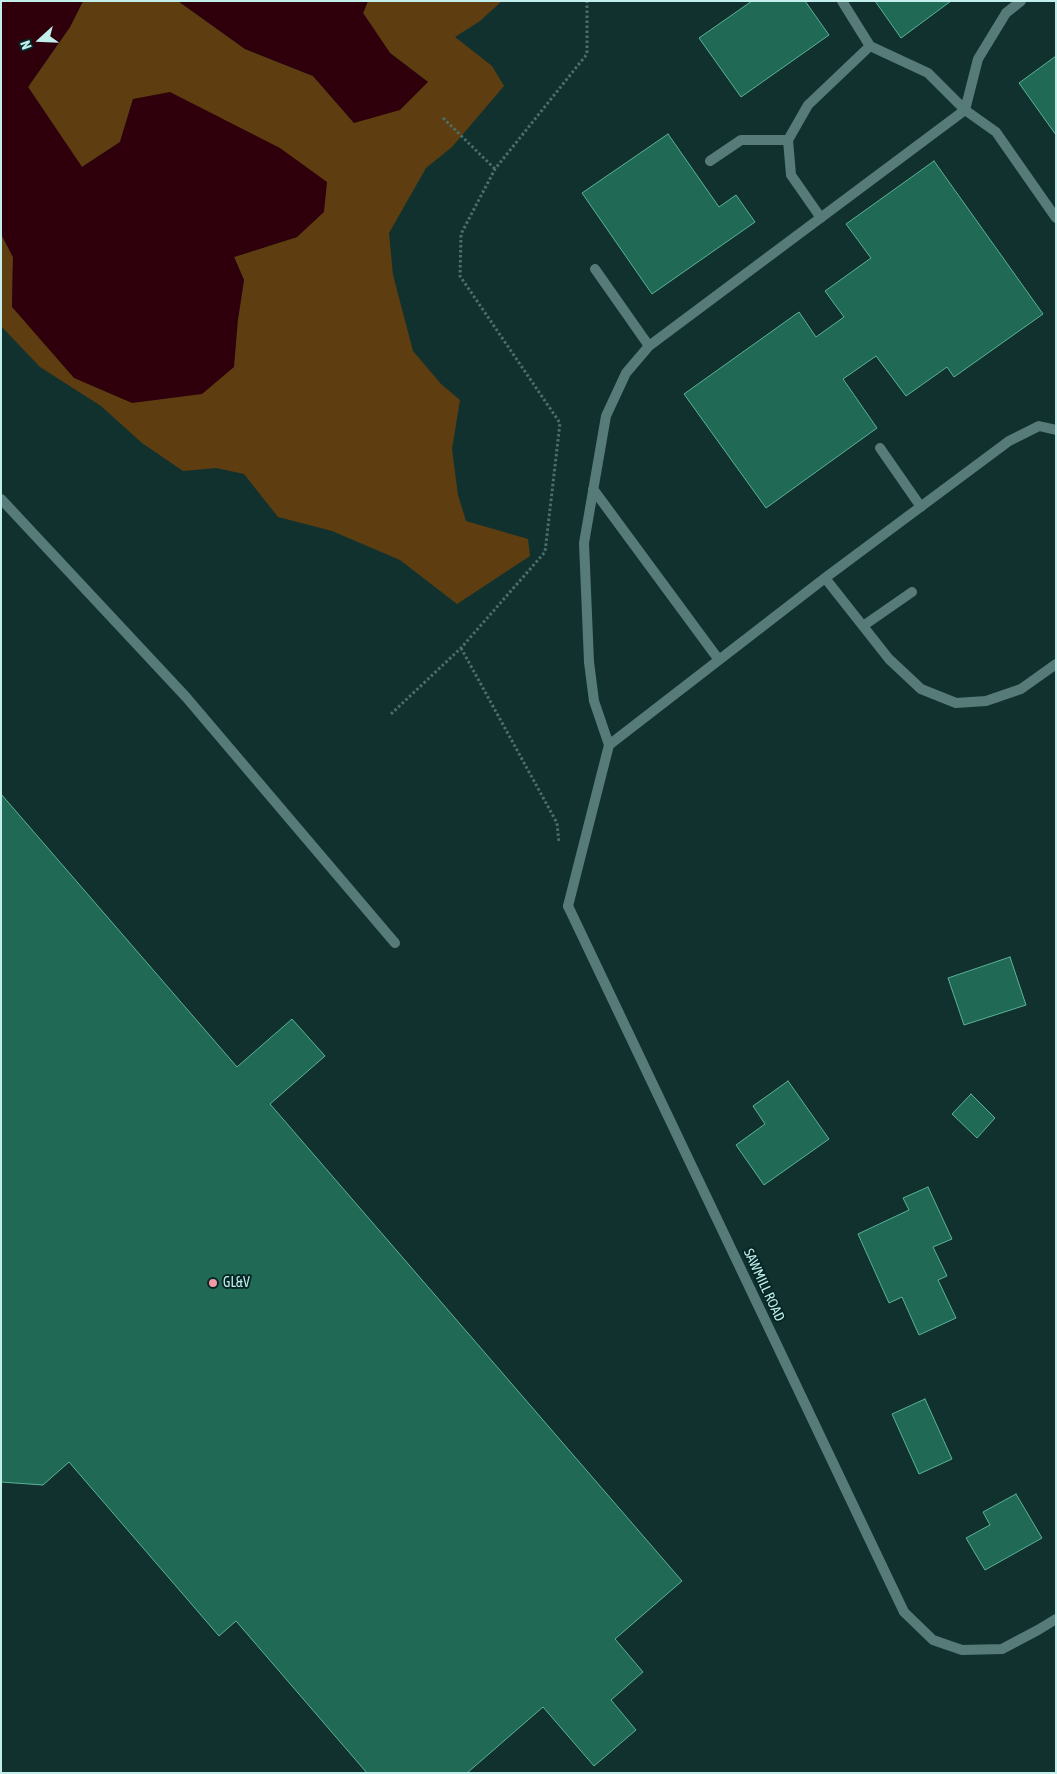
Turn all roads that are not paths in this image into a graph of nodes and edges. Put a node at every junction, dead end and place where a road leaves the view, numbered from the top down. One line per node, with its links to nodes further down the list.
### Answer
1 (842, 1): 3 (street)
2 (1021, 1): 4 (street)
3 (870, 46): 4 (street); 5 (street)
4 (965, 110): 7 (street); 8 (street)
5 (788, 140): 6 (street); 7 (street)
6 (710, 161)
7 (821, 218): 10 (street)
8 (1056, 218)
9 (595, 269): 10 (street)
10 (649, 346): 13 (street)
11 (1056, 430): 15 (street)
12 (880, 448): 15 (street)
13 (593, 489): 19 (street); 21 (street)
14 (1, 499): 22 (street)
15 (921, 507): 16 (street)
16 (825, 578): 18 (street); 19 (street)
17 (912, 592): 18 (street)
18 (863, 626): 20 (street)
19 (719, 660): 21 (street)
20 (1056, 664)
21 (609, 745): 23 (street, SAWMILL ROAD)
22 (395, 943)
23 (1056, 1619)

